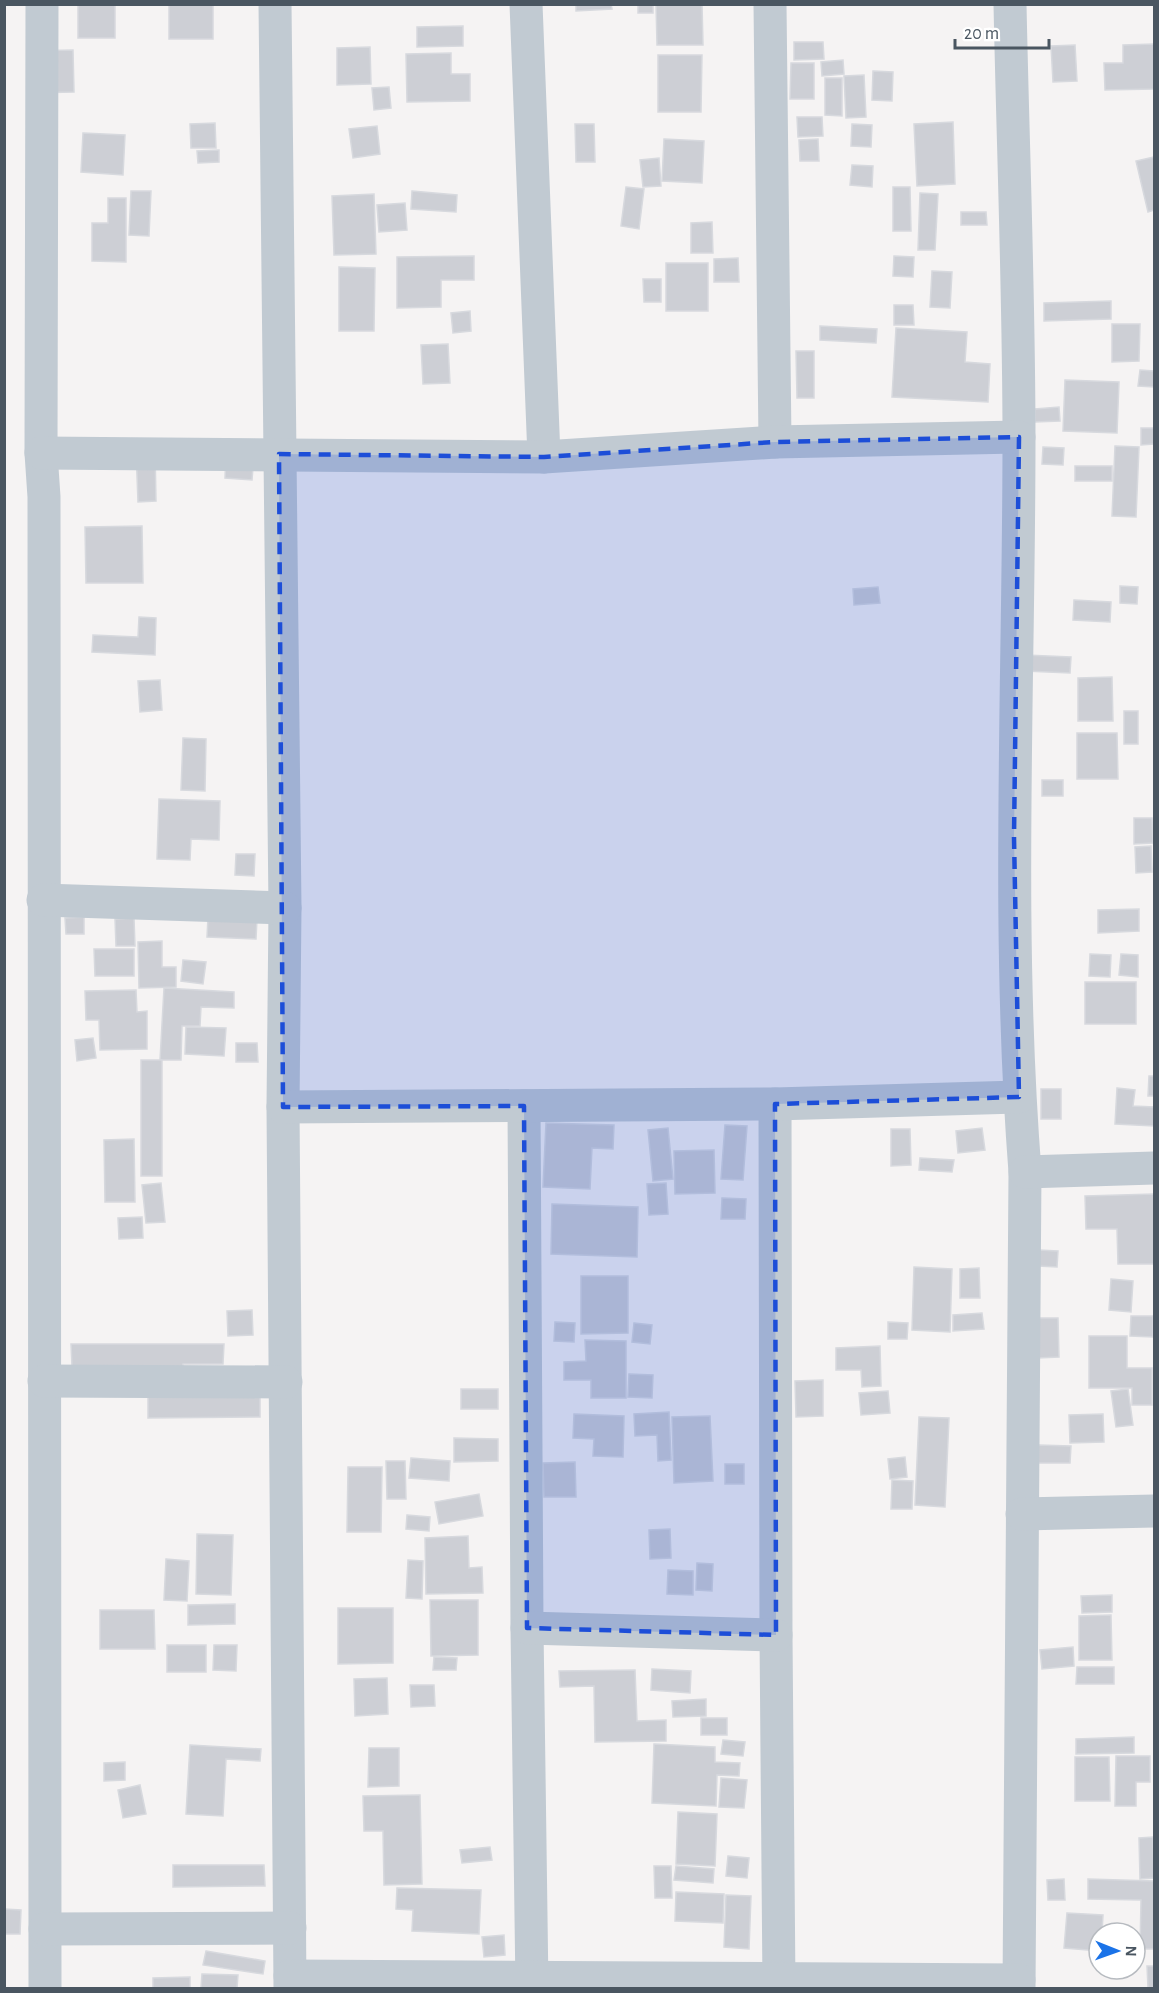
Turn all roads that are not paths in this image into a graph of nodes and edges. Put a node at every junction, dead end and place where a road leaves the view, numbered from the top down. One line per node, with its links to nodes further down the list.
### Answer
1 (42, 4): 8 (street)
2 (275, 4): 9 (street)
3 (526, 4): 10 (street)
4 (770, 4): 7 (street)
5 (1010, 4): 6 (street)
6 (1019, 437): 7 (street); 13 (street)
7 (775, 442): 10 (street)
8 (41, 453): 9 (street); 11 (street)
9 (279, 454): 10 (street); 12 (street)
10 (544, 457)
11 (43, 900): 12 (street); 19 (street)
12 (285, 908): 16 (street)
13 (1019, 1097): 14 (street); 18 (street)
14 (776, 1104): 15 (street); 24 (street)
15 (524, 1106): 16 (street); 23 (street)
16 (283, 1107): 20 (street)
17 (1155, 1168): 18 (street)
18 (1025, 1172): 22 (street)
19 (44, 1381): 20 (street); 26 (street)
20 (286, 1382): 25 (street)
21 (1155, 1511): 22 (street)
22 (1022, 1514): 30 (street)
23 (527, 1628): 24 (street); 28 (street)
24 (776, 1635): 29 (street)
25 (290, 1928): 26 (street); 27 (street)
26 (45, 1929): 31 (street)
27 (290, 1982): 28 (street)
28 (532, 1983): 29 (street)
29 (779, 1984): 30 (street)
30 (1019, 1984)
31 (45, 1989)

